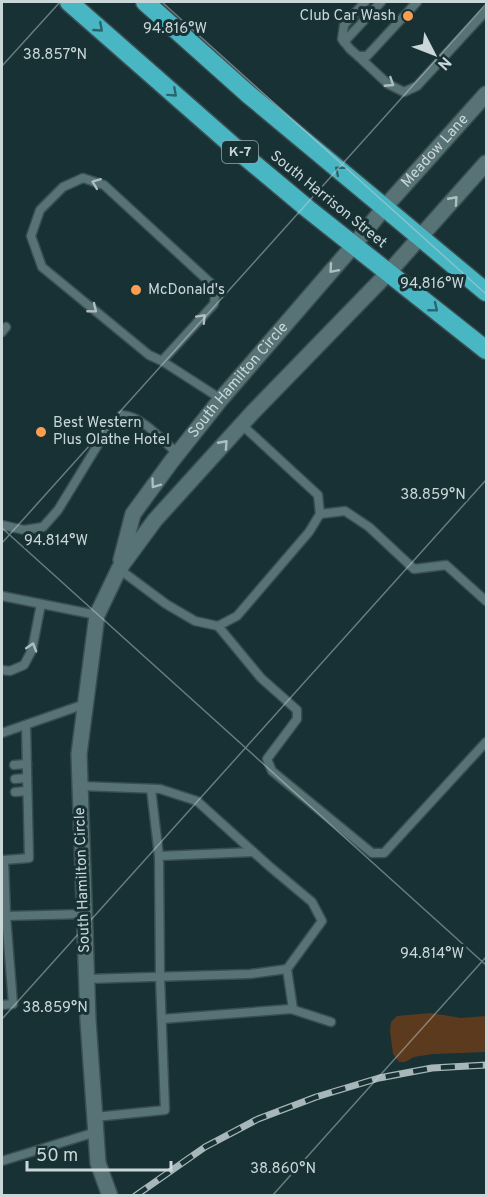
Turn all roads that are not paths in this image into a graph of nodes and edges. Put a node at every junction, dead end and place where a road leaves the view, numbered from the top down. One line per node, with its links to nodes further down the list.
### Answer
1 (69, 2): 13 (highway, South Harrison Street / K-7, one-way to 13)
2 (365, 2): 7 (lane)
3 (381, 2): 7 (lane)
4 (417, 2): 8 (lane)
5 (150, 4): 11 (highway, South Harrison Street, one-way to 5)
6 (486, 11): 8 (lane, one-way to 6)
7 (344, 42): 8 (lane)
8 (358, 56)
9 (486, 94): 11 (street, Meadow Lane)
10 (486, 163): 12 (street, one-way to 10)
11 (384, 208): 12 (highway, South Harrison Street); 13 (street, South Hamilton Circle)
12 (420, 237): 14 (street); 15 (highway, South Harrison Street)
13 (354, 245): 14 (highway, South Harrison Street / K-7); 18 (street, South Hamilton Circle, one-way to 18)
14 (389, 272): 16 (highway, South Harrison Street / K-7, one-way to 16); 19 (street, South Hamilton Circle)
15 (486, 292)
16 (486, 350)
17 (162, 361): 17 (lane, one-way to 17); 18 (lane)
18 (221, 399): 20 (street, South Hamilton Circle)
19 (242, 425): 21 (lane); 23 (street, South Hamilton Circle, one-way to 19)
20 (177, 454): 22 (lane); 23 (street, South Hamilton Circle, one-way to 23)
21 (320, 514): 25 (lane); 28 (lane)
22 (2, 525)
23 (119, 569): 27 (street, South Hamilton Circle); 28 (lane)
24 (2, 596): 26 (lane)
25 (486, 601)
26 (41, 604): 27 (lane); 29 (lane, one-way to 26)
27 (97, 615): 30 (street, South Hamilton Circle)
28 (218, 626): 33 (lane)
29 (2, 670)
30 (85, 704): 31 (lane); 38 (street, South Hamilton Circle)
31 (26, 725): 32 (lane); 34 (lane)
32 (2, 733)
33 (486, 742)
34 (27, 764): 35 (lane); 37 (lane)
35 (14, 765)
36 (15, 778): 37 (lane)
37 (27, 778): 40 (lane)
38 (80, 786): 39 (lane); 51 (street, South Hamilton Circle)
39 (150, 789): 48 (lane); 49 (lane)
40 (27, 791): 41 (lane); 42 (lane)
41 (15, 792)
42 (27, 804): 43 (lane); 45 (lane)
43 (16, 805)
44 (17, 818): 45 (lane)
45 (28, 818): 46 (lane)
46 (28, 831): 47 (lane); 50 (lane)
47 (17, 832)
48 (254, 852): 49 (lane); 53 (lane)
49 (159, 856): 54 (lane)
50 (3, 860): 52 (lane)
51 (84, 914): 52 (lane); 55 (street, South Hamilton Circle)
52 (4, 916): 56 (lane)
53 (287, 969): 54 (lane); 57 (lane)
54 (160, 977): 55 (lane); 58 (lane)
55 (86, 979): 60 (street, South Hamilton Circle)
56 (2, 1005)
57 (293, 1009): 58 (lane); 59 (lane)
58 (162, 1019): 60 (lane)
59 (331, 1022)
60 (95, 1125): 61 (lane); 62 (street, South Hamilton Circle)
61 (2, 1161)
62 (110, 1196)

